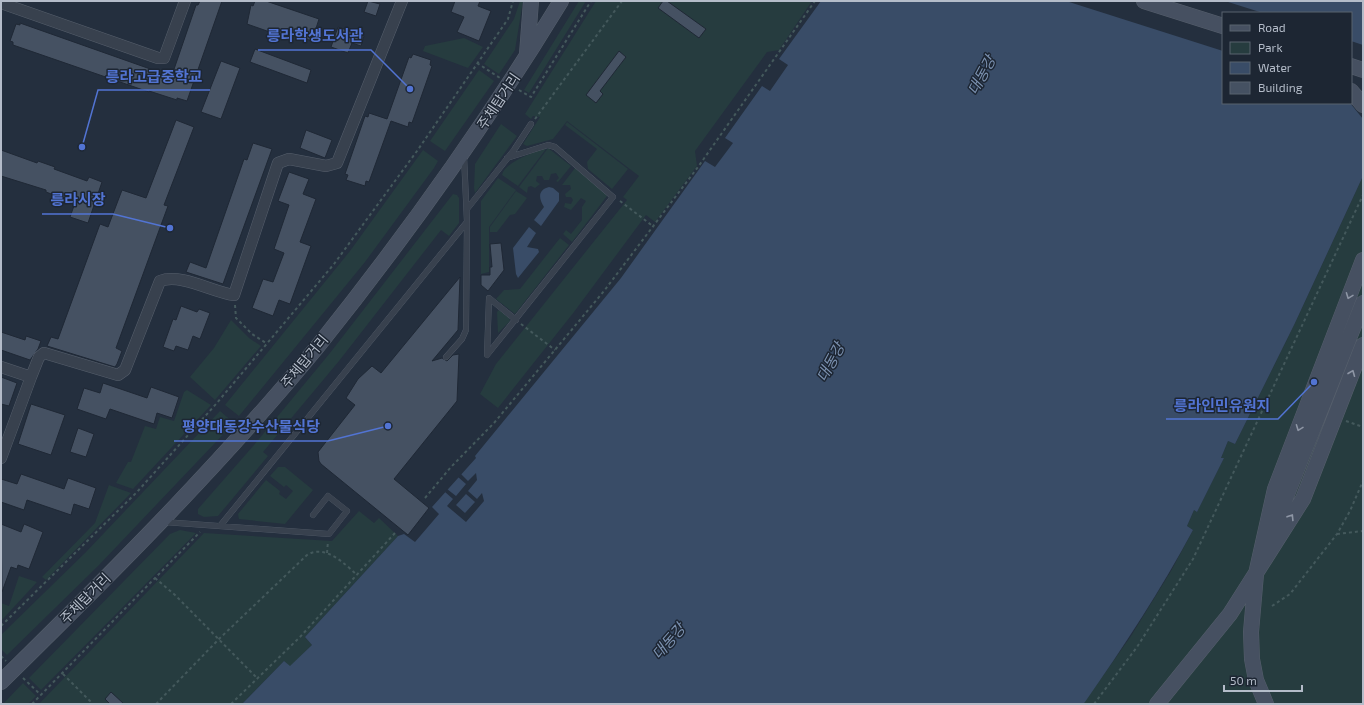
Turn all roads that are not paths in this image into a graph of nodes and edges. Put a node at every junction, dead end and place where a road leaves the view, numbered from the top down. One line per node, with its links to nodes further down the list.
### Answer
1 (185, 1): 6 (street)
2 (402, 1): 24 (street)
3 (531, 1): 8 (main road)
4 (561, 1): 8 (main road, 주체탑거리)
5 (1144, 1): 7 (main road)
6 (1, 3)
7 (1222, 26)
8 (527, 56): 14 (main road, 주체탑거리)
9 (1352, 66): 10 (main road)
10 (1363, 70)
11 (1352, 92): 12 (main road)
12 (1363, 105)
13 (531, 124): 15 (lane)
14 (464, 151): 16 (lane); 27 (main road, 주체탑거리)
15 (507, 158): 16 (lane); 20 (lane)
16 (467, 209): 17 (lane)
17 (467, 222): 22 (lane); 28 (lane)
18 (1363, 260): 29 (main road, one-way to 29)
19 (1363, 303): 29 (main road)
20 (516, 320): 20 (lane)
21 (1363, 345): 29 (main road, one-way to 21)
22 (446, 357)
23 (1, 366): 24 (street)
24 (31, 377): 25 (street)
25 (1, 458)
26 (313, 515): 28 (lane)
27 (162, 521): 28 (lane); 30 (main road, 주체탑거리)
28 (220, 526)
29 (1256, 574): 31 (main road); 32 (main road)
30 (1, 682)
31 (1157, 704)
32 (1266, 704)

